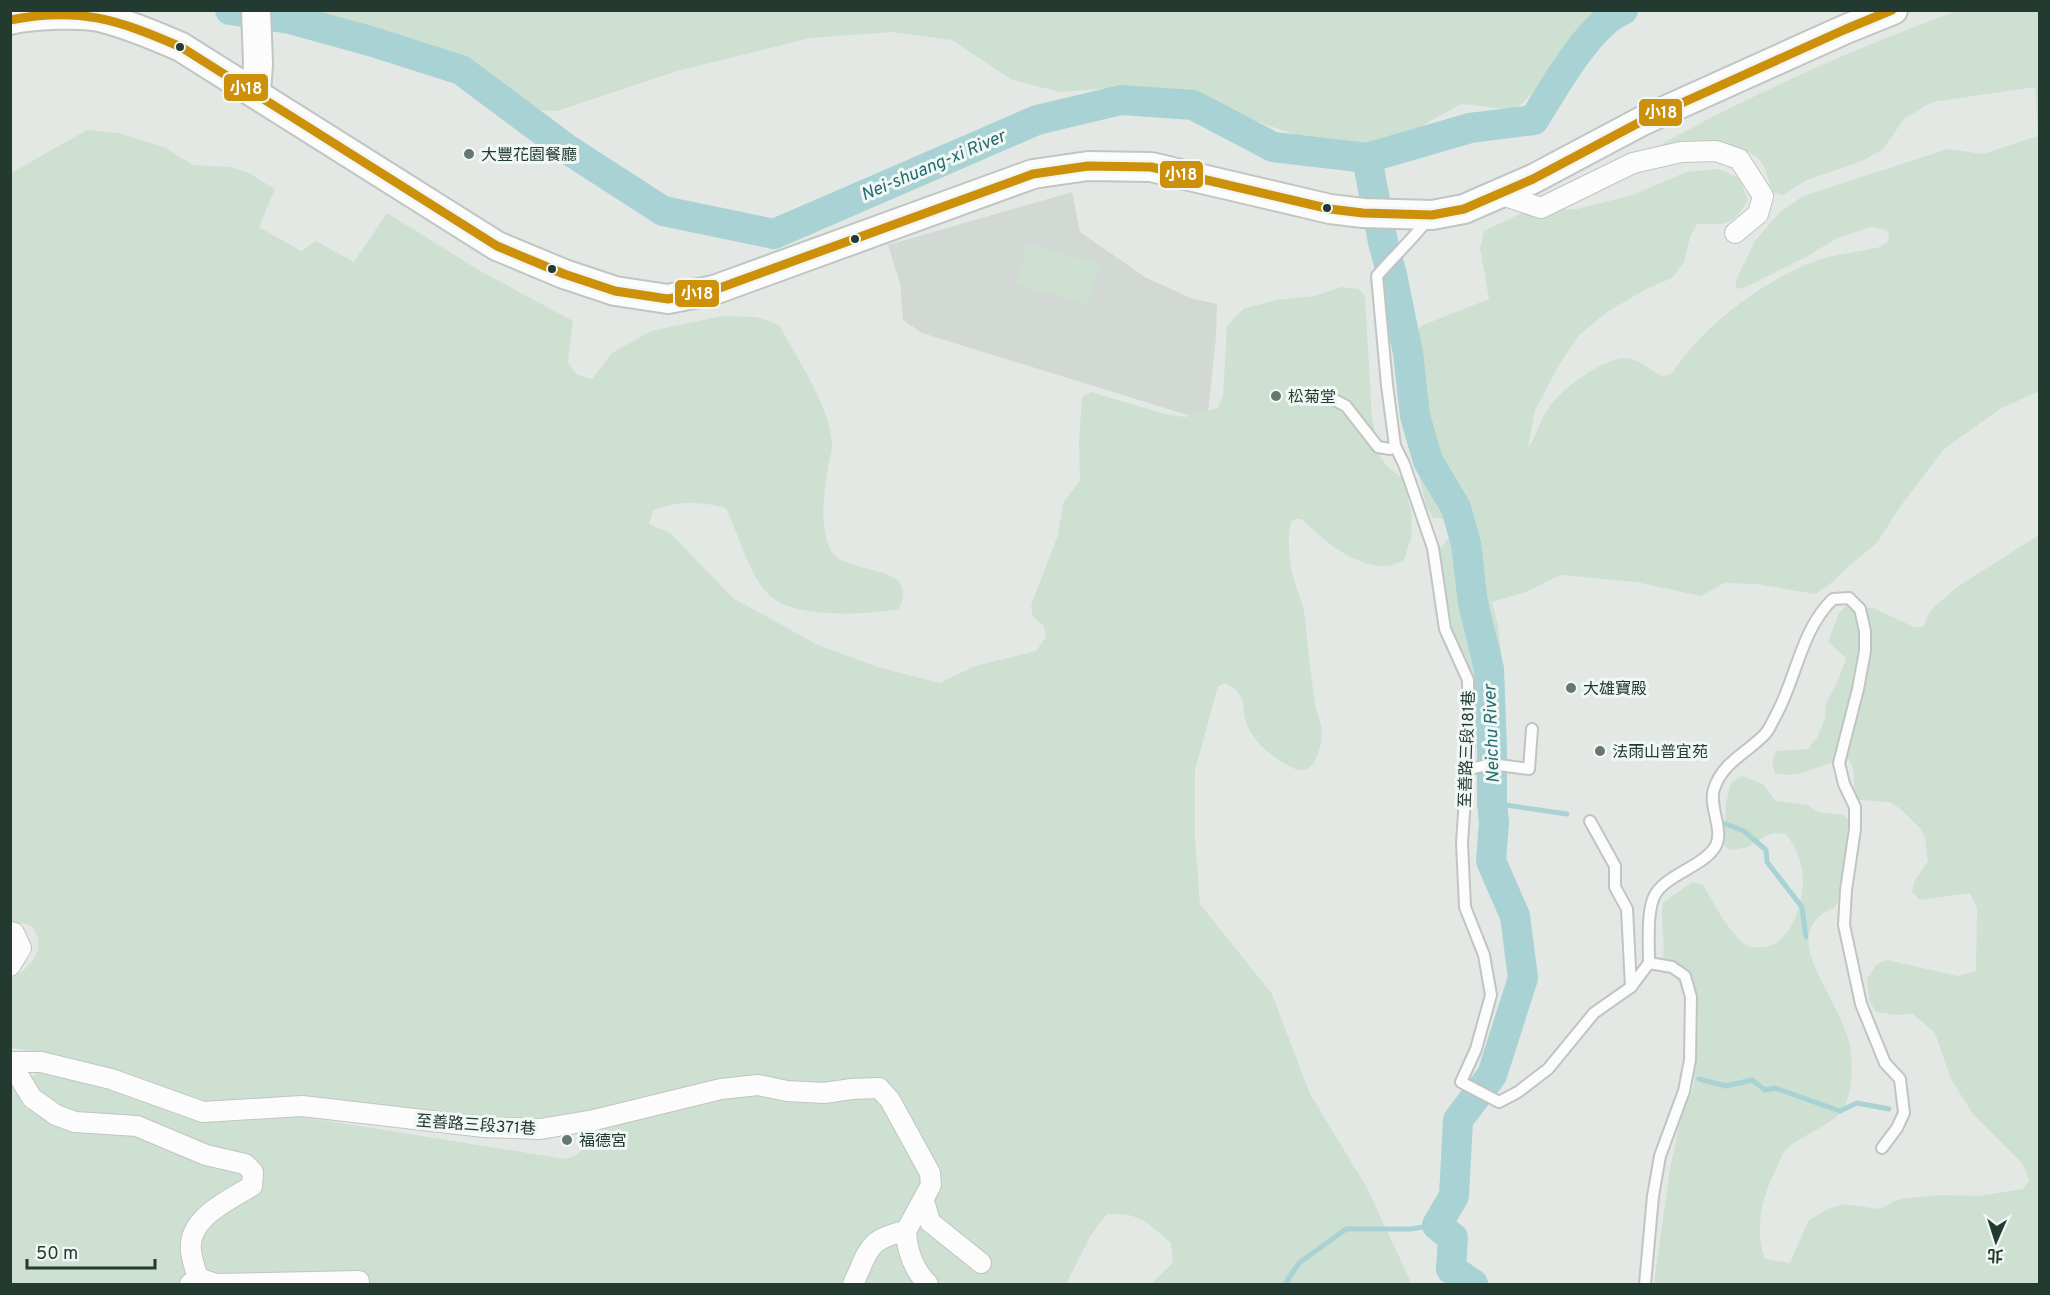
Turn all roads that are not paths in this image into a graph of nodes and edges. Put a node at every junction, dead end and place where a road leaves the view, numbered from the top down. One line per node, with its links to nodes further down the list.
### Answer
1 (256, 10): 4 (street)
2 (1893, 10): 5 (street)
3 (10, 20): 4 (street)
4 (256, 94): 6 (street)
5 (1499, 194): 6 (street); 7 (street)
6 (1432, 215): 9 (lane, 至善路三段181巷)
7 (1735, 233)
8 (1327, 396): 9 (lane)
9 (1395, 446): 11 (lane, 至善路三段181巷)
10 (1532, 729): 11 (lane)
11 (1466, 770): 16 (lane, 至善路三段181巷)
12 (1590, 821): 16 (lane)
13 (10, 932): 15 (street)
14 (1649, 963): 16 (lane); 18 (lane); 26 (lane)
15 (10, 966)
16 (1631, 987)
17 (10, 1062): 19 (street, 至善路三段371巷); 22 (street)
18 (1882, 1148)
19 (924, 1201): 20 (street, 至善路三段371巷); 21 (street)
20 (906, 1231): 24 (street); 25 (street)
21 (981, 1263)
22 (194, 1281): 23 (street)
23 (359, 1281)
24 (853, 1284)
25 (928, 1284)
26 (1646, 1284)

